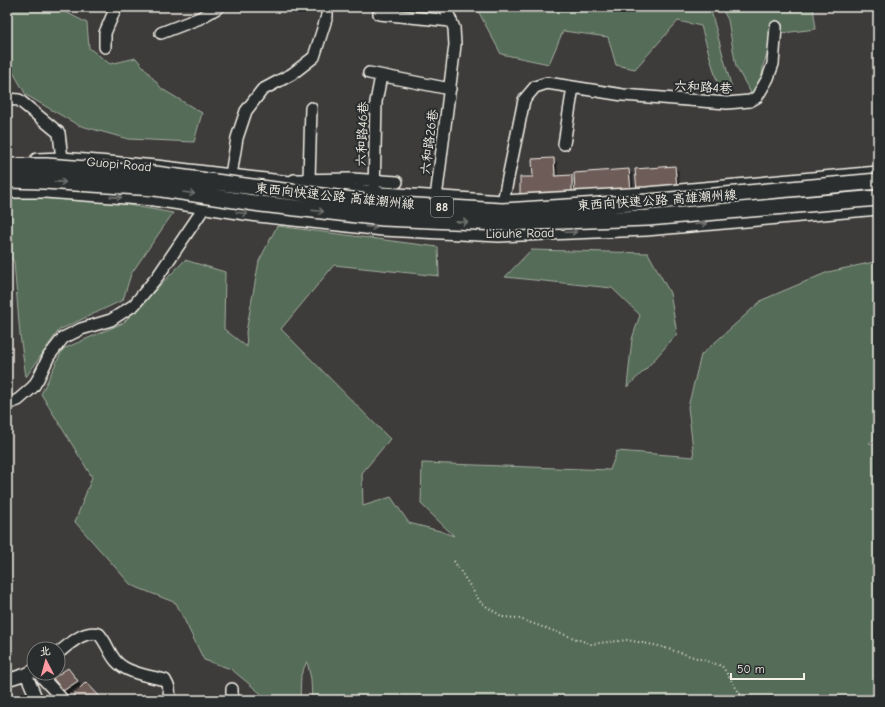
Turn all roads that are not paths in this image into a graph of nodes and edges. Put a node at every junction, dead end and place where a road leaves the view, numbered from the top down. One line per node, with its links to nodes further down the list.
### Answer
1 (116, 7): 9 (street)
2 (219, 7): 8 (street)
3 (327, 7): 21 (street)
4 (445, 7): 6 (street, 六和路26巷)
5 (379, 14): 6 (street)
6 (451, 21): 13 (street, 六和路26巷)
7 (776, 27): 12 (street, 六和路4巷)
8 (161, 33)
9 (105, 47)
10 (369, 73): 11 (street)
11 (381, 76): 13 (street); 24 (street, 六和路46巷)
12 (573, 88): 16 (street); 32 (street, 六和路4巷)
13 (450, 89): 30 (street, 六和路26巷)
14 (7, 99): 17 (street)
15 (311, 108): 22 (street)
16 (564, 144)
17 (62, 159): 18 (main road, Guopi Road); 21 (main road, Guopi Road)
18 (7, 160)
19 (7, 166): 25 (highway, 東西向快速公路 高雄潮州線 / 88, bridge)
20 (878, 173): 32 (main road)
21 (231, 175): 27 (main road); 33 (street)
22 (309, 178): 24 (street); 27 (street)
23 (7, 180): 31 (highway, 東西向快速公路 高雄潮州線 / 88, one-way to 31, bridge)
24 (374, 180): 26 (street); 29 (street, 六和路46巷)
25 (878, 181)
26 (397, 182)
27 (281, 183): 29 (main road)
28 (7, 192): 33 (main road, one-way to 33)
29 (374, 194): 30 (main road)
30 (436, 198): 32 (main road)
31 (878, 198)
32 (503, 202)
33 (204, 206): 34 (main road, Liouhe Road, one-way to 34); 35 (street)
34 (878, 208)
35 (7, 404)
36 (66, 647): 43 (street)
37 (26, 673): 38 (street)
38 (7, 680)
39 (32, 681): 41 (street)
40 (45, 681): 42 (street)
41 (37, 700)
42 (63, 700)
43 (170, 700)

